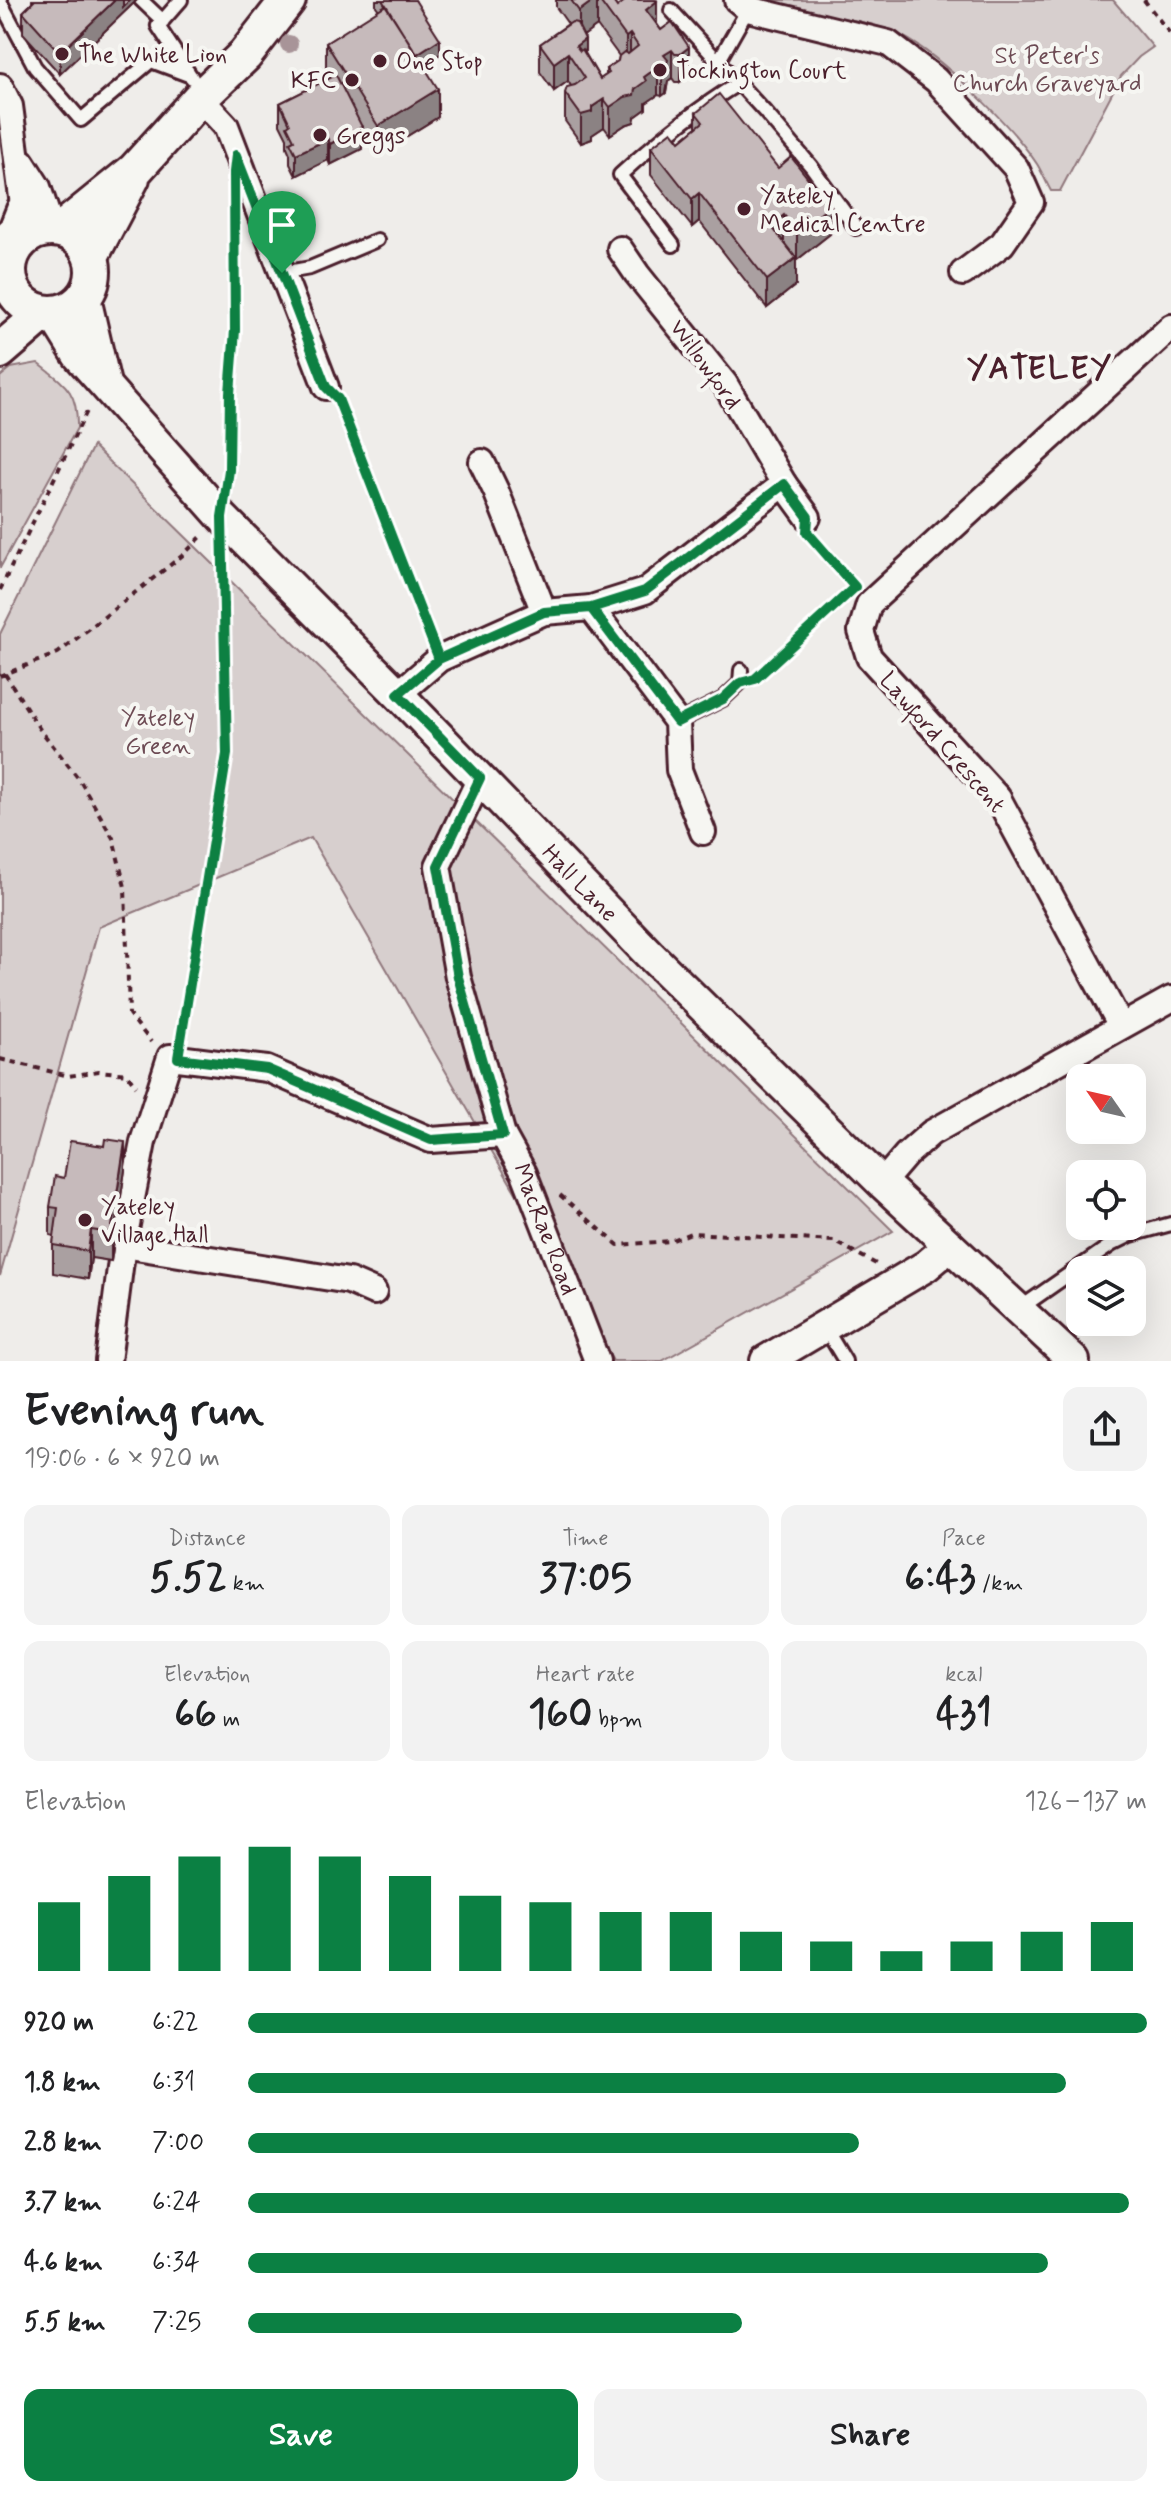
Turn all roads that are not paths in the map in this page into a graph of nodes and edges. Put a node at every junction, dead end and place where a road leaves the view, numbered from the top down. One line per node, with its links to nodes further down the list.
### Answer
1 (141, 0): 7 (lane)
2 (181, 0): 7 (lane)
3 (288, 0): 11 (main road)
4 (0, 1): 11 (lane)
5 (743, 4): 8 (lane); 21 (street)
6 (671, 10): 8 (lane)
7 (163, 21): 11 (lane)
8 (718, 62): 9 (lane)
9 (739, 83): 14 (lane); 16 (lane)
10 (0, 86): 12 (street)
11 (196, 87): 13 (main road); 20 (street)
12 (17, 153): 18 (street); 18 (street)
13 (135, 170): 18 (main road); 19 (main road)
14 (856, 228)
15 (377, 240): 20 (lane)
16 (673, 245)
17 (620, 249): 29 (street, Willowford)
18 (18, 250): 19 (main road); 23 (main road)
19 (91, 256): 22 (main road)
20 (282, 273): 26 (street)
21 (963, 273)
22 (85, 298): 23 (main road); 27 (street, Hall Lane)
23 (48, 313): 25 (main road); 27 (street, Hall Lane)
24 (1171, 327): 39 (street, Lawford Crescent)
25 (0, 351)
26 (326, 387)
27 (99, 393): 34 (street, Hall Lane)
28 (482, 462): 32 (street)
29 (784, 484): 30 (street, Willowford); 31 (street)
30 (808, 517)
31 (591, 608): 32 (street); 35 (street)
32 (544, 612): 34 (street)
33 (741, 677): 35 (lane)
34 (398, 694): 36 (street, Hall Lane)
35 (677, 722): 37 (street)
36 (480, 778): 40 (street, MacRae Road); 41 (street, Hall Lane)
37 (703, 832)
38 (1171, 999): 39 (street)
39 (1121, 1026): 41 (street)
40 (503, 1135): 43 (street); 49 (street, MacRae Road)
41 (882, 1183): 44 (street, Hall Lane)
42 (1171, 1224): 46 (lane)
43 (123, 1245): 45 (street); 48 (street)
44 (950, 1246): 46 (street, Hall Lane); 47 (street)
45 (374, 1292)
46 (1019, 1309): 52 (street, Hall Lane)
47 (824, 1326): 50 (street); 51 (lane)
48 (108, 1361)
49 (597, 1361)
50 (766, 1361)
51 (845, 1361)
52 (1074, 1361)

